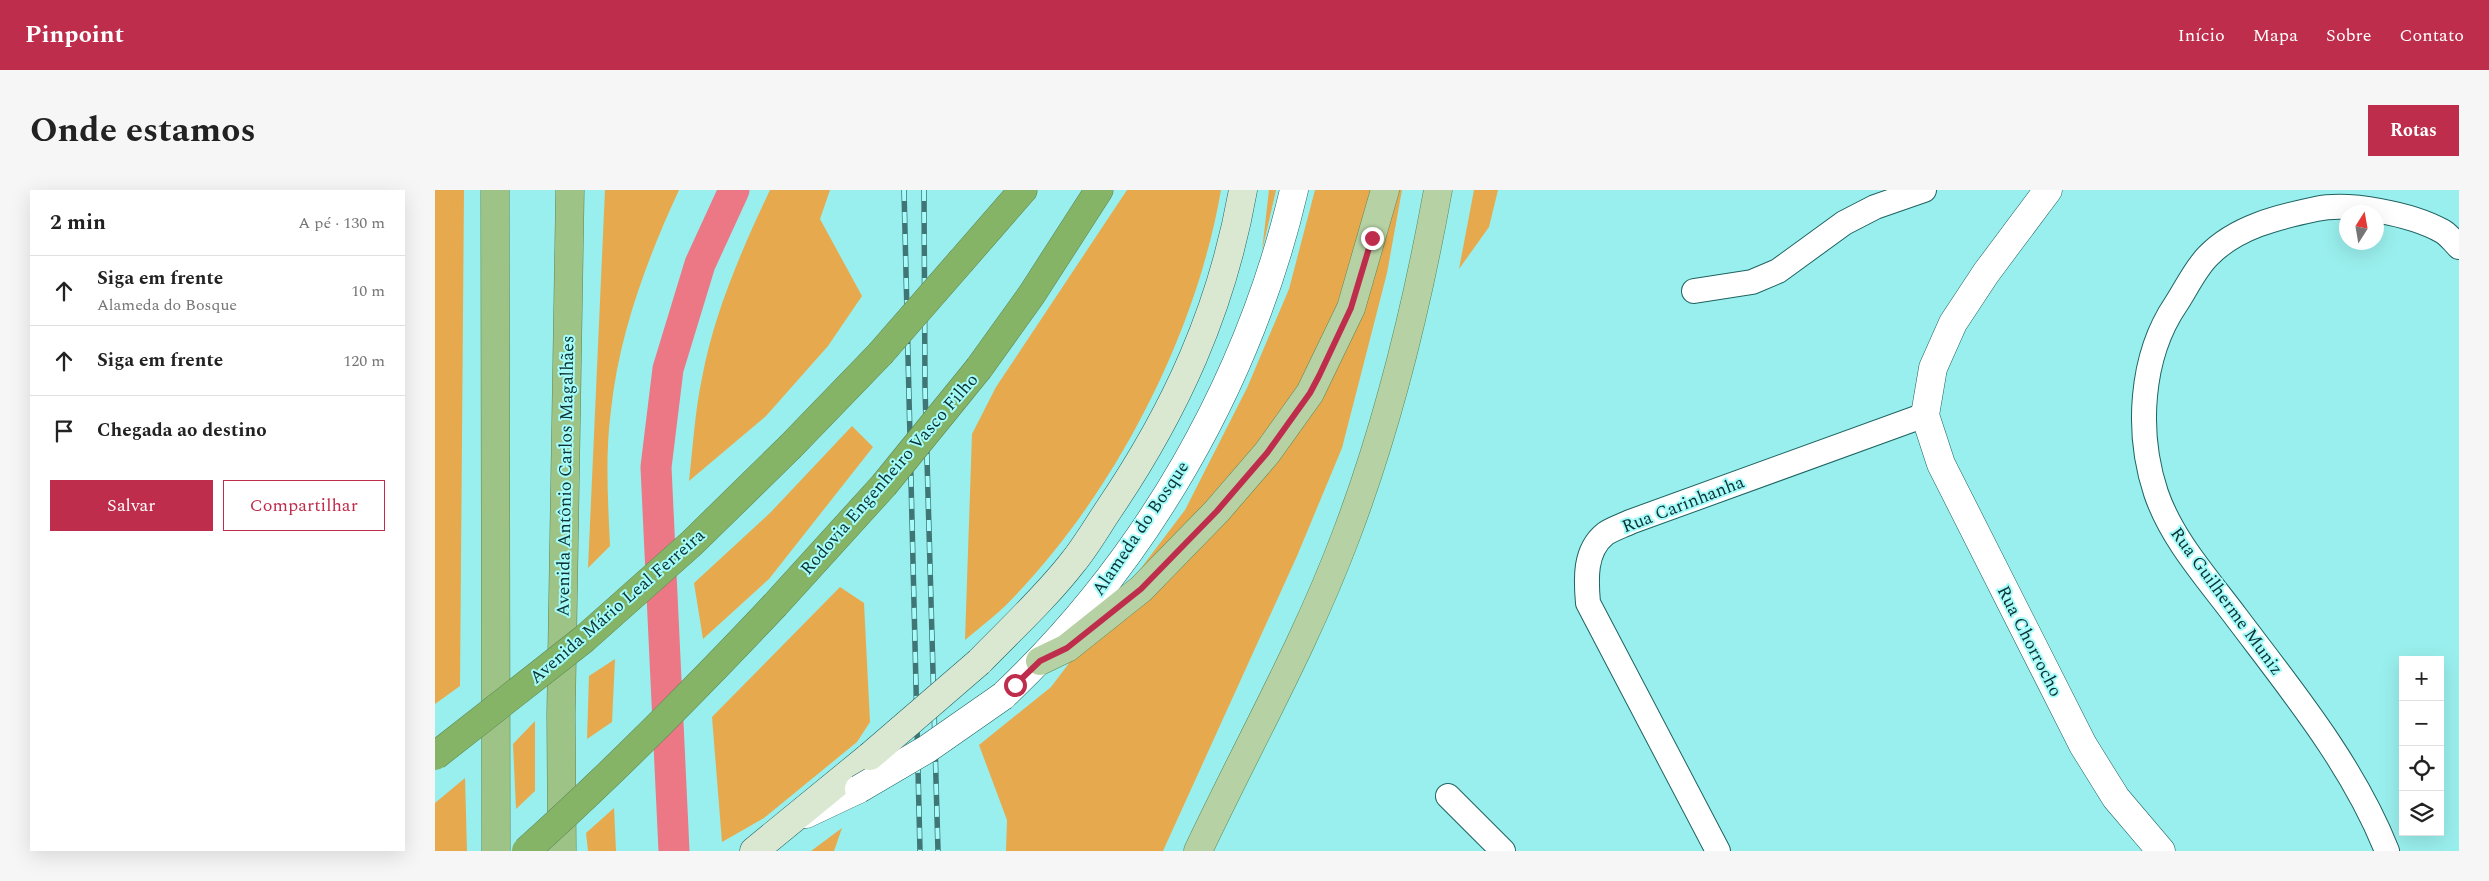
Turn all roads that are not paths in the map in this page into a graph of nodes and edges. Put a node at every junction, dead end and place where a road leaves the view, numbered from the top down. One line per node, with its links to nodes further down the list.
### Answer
1 (495, 190): 20 (highway)
2 (571, 190): 22 (highway, Avenida Antônio Carlos Magalhães)
3 (1004, 190): 13 (highway)
4 (1023, 190): 13 (highway)
5 (1099, 190): 21 (highway, Rodovia Engenheiro Vasco Filho, bridge)
6 (1243, 190): 19 (main road, bridge)
7 (1294, 190): 16 (street, Alameda do Bosque)
8 (1385, 190): 16 (main road)
9 (1438, 190): 23 (main road)
10 (1925, 190): 14 (street)
11 (2048, 190): 15 (street)
12 (2459, 247): 27 (street, Rua Guilherme Muniz)
13 (966, 256): 17 (highway, Avenida Mário Leal Ferreira, bridge)
14 (1694, 291)
15 (1925, 415): 25 (street, Rua Carinhanha); 26 (street, Rua Chorrocho)
16 (1040, 661): 19 (street, Alameda do Bosque, bridge)
17 (435, 756)
18 (1449, 796): 24 (street)
19 (773, 837)
20 (496, 851)
21 (526, 851)
22 (562, 851)
23 (1198, 851)
24 (1503, 851)
25 (1718, 851)
26 (2161, 851)
27 (2387, 851)

